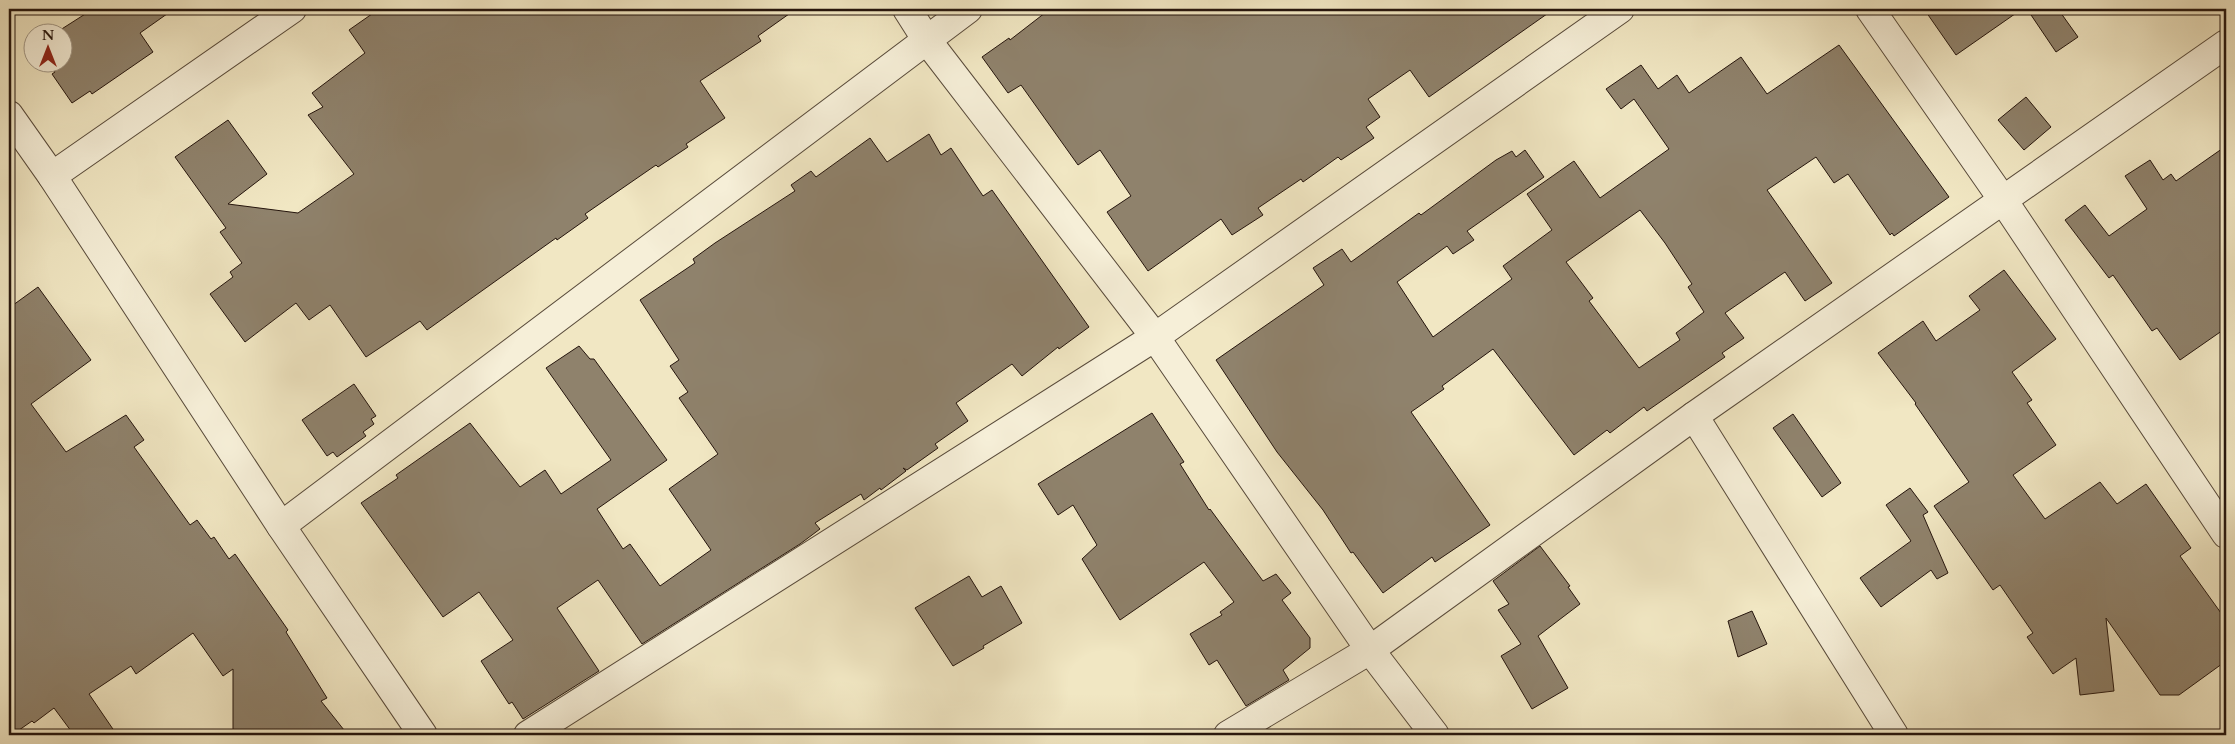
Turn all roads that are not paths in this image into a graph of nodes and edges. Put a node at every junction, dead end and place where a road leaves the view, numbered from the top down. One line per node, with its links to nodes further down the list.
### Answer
1 (292, 9): 9 (street)
2 (907, 9): 6 (street)
3 (968, 9): 6 (street)
4 (1620, 9): 11 (street)
5 (1870, 9): 10 (street)
6 (926, 39): 11 (street); 14 (street)
7 (2226, 44): 10 (street)
8 (14, 133): 9 (street)
9 (52, 176): 14 (street)
10 (2003, 200): 12 (street); 13 (street)
11 (1155, 337): 15 (street); 17 (street)
12 (1694, 416): 15 (street); 20 (street)
13 (2222, 520)
14 (280, 526): 16 (street)
15 (1370, 650): 18 (street); 19 (street)
16 (423, 735)
17 (528, 735)
18 (1228, 735)
19 (1436, 735)
20 (1894, 735)

